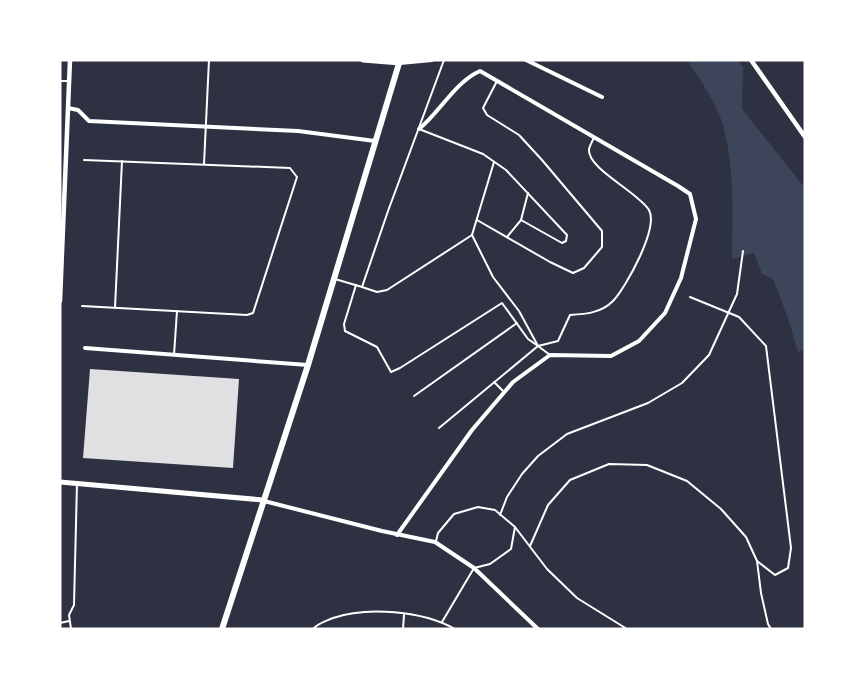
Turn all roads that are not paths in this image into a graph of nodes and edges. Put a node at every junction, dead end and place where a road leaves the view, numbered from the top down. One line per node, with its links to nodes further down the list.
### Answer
1 (70, 60): 10 (street)
2 (209, 60): 14 (lane)
3 (363, 60): 8 (main road)
4 (432, 60): 8 (street)
5 (444, 60): 15 (lane)
6 (526, 60): 12 (street)
7 (751, 60): 17 (street)
8 (400, 61): 18 (main road)
9 (60, 81): 10 (lane)
10 (69, 81): 13 (street)
11 (497, 81): 15 (street); 16 (street); 27 (lane)
12 (602, 97)
13 (69, 108): 14 (street); 33 (street)
14 (206, 126): 18 (street); 22 (lane)
15 (419, 129): 21 (lane); 31 (lane)
16 (595, 136): 39 (lane); 42 (street)
17 (805, 137)
18 (376, 141): 29 (main road)
19 (84, 160): 20 (lane)
20 (122, 161): 22 (lane); 35 (lane)
21 (494, 162): 23 (lane); 24 (lane)
22 (204, 164): 36 (lane)
23 (528, 193): 25 (lane); 25 (lane)
24 (477, 220): 26 (lane); 27 (lane)
25 (521, 220): 27 (lane)
26 (472, 235): 31 (lane); 39 (lane)
27 (507, 237)
28 (743, 251): 37 (lane)
29 (334, 279): 30 (lane); 43 (main road)
30 (356, 285): 31 (lane); 38 (lane)
31 (362, 287)
32 (690, 297): 37 (lane)
33 (60, 301)
34 (82, 306): 35 (lane)
35 (115, 308): 36 (lane)
36 (177, 311): 41 (lane)
37 (729, 313): 51 (lane); 56 (lane)
38 (517, 323): 39 (lane); 46 (lane)
39 (538, 346): 42 (lane); 44 (lane)
40 (85, 348): 41 (street)
41 (174, 355): 43 (street)
42 (550, 355): 45 (street)
43 (308, 365): 50 (main road)
44 (494, 382): 45 (lane); 47 (lane)
45 (504, 392): 53 (street)
46 (414, 396)
47 (440, 428)
48 (60, 482): 49 (main road)
49 (77, 483): 50 (main road); 59 (lane)
50 (263, 500): 53 (street); 63 (main road)
51 (500, 515): 52 (lane); 54 (lane)
52 (515, 526): 55 (lane); 57 (lane)
53 (397, 535): 54 (street)
54 (435, 542): 57 (street)
55 (530, 546): 56 (lane); 68 (lane)
56 (757, 561): 69 (lane)
57 (474, 568): 60 (lane); 67 (street)
58 (404, 615): 60 (lane); 64 (lane); 65 (lane)
59 (69, 621): 61 (lane); 62 (lane)
60 (442, 622): 66 (lane)
61 (60, 623)
62 (71, 629)
63 (222, 629)
64 (313, 629)
65 (403, 629)
66 (455, 629)
67 (538, 629)
68 (627, 629)
69 (771, 629)

